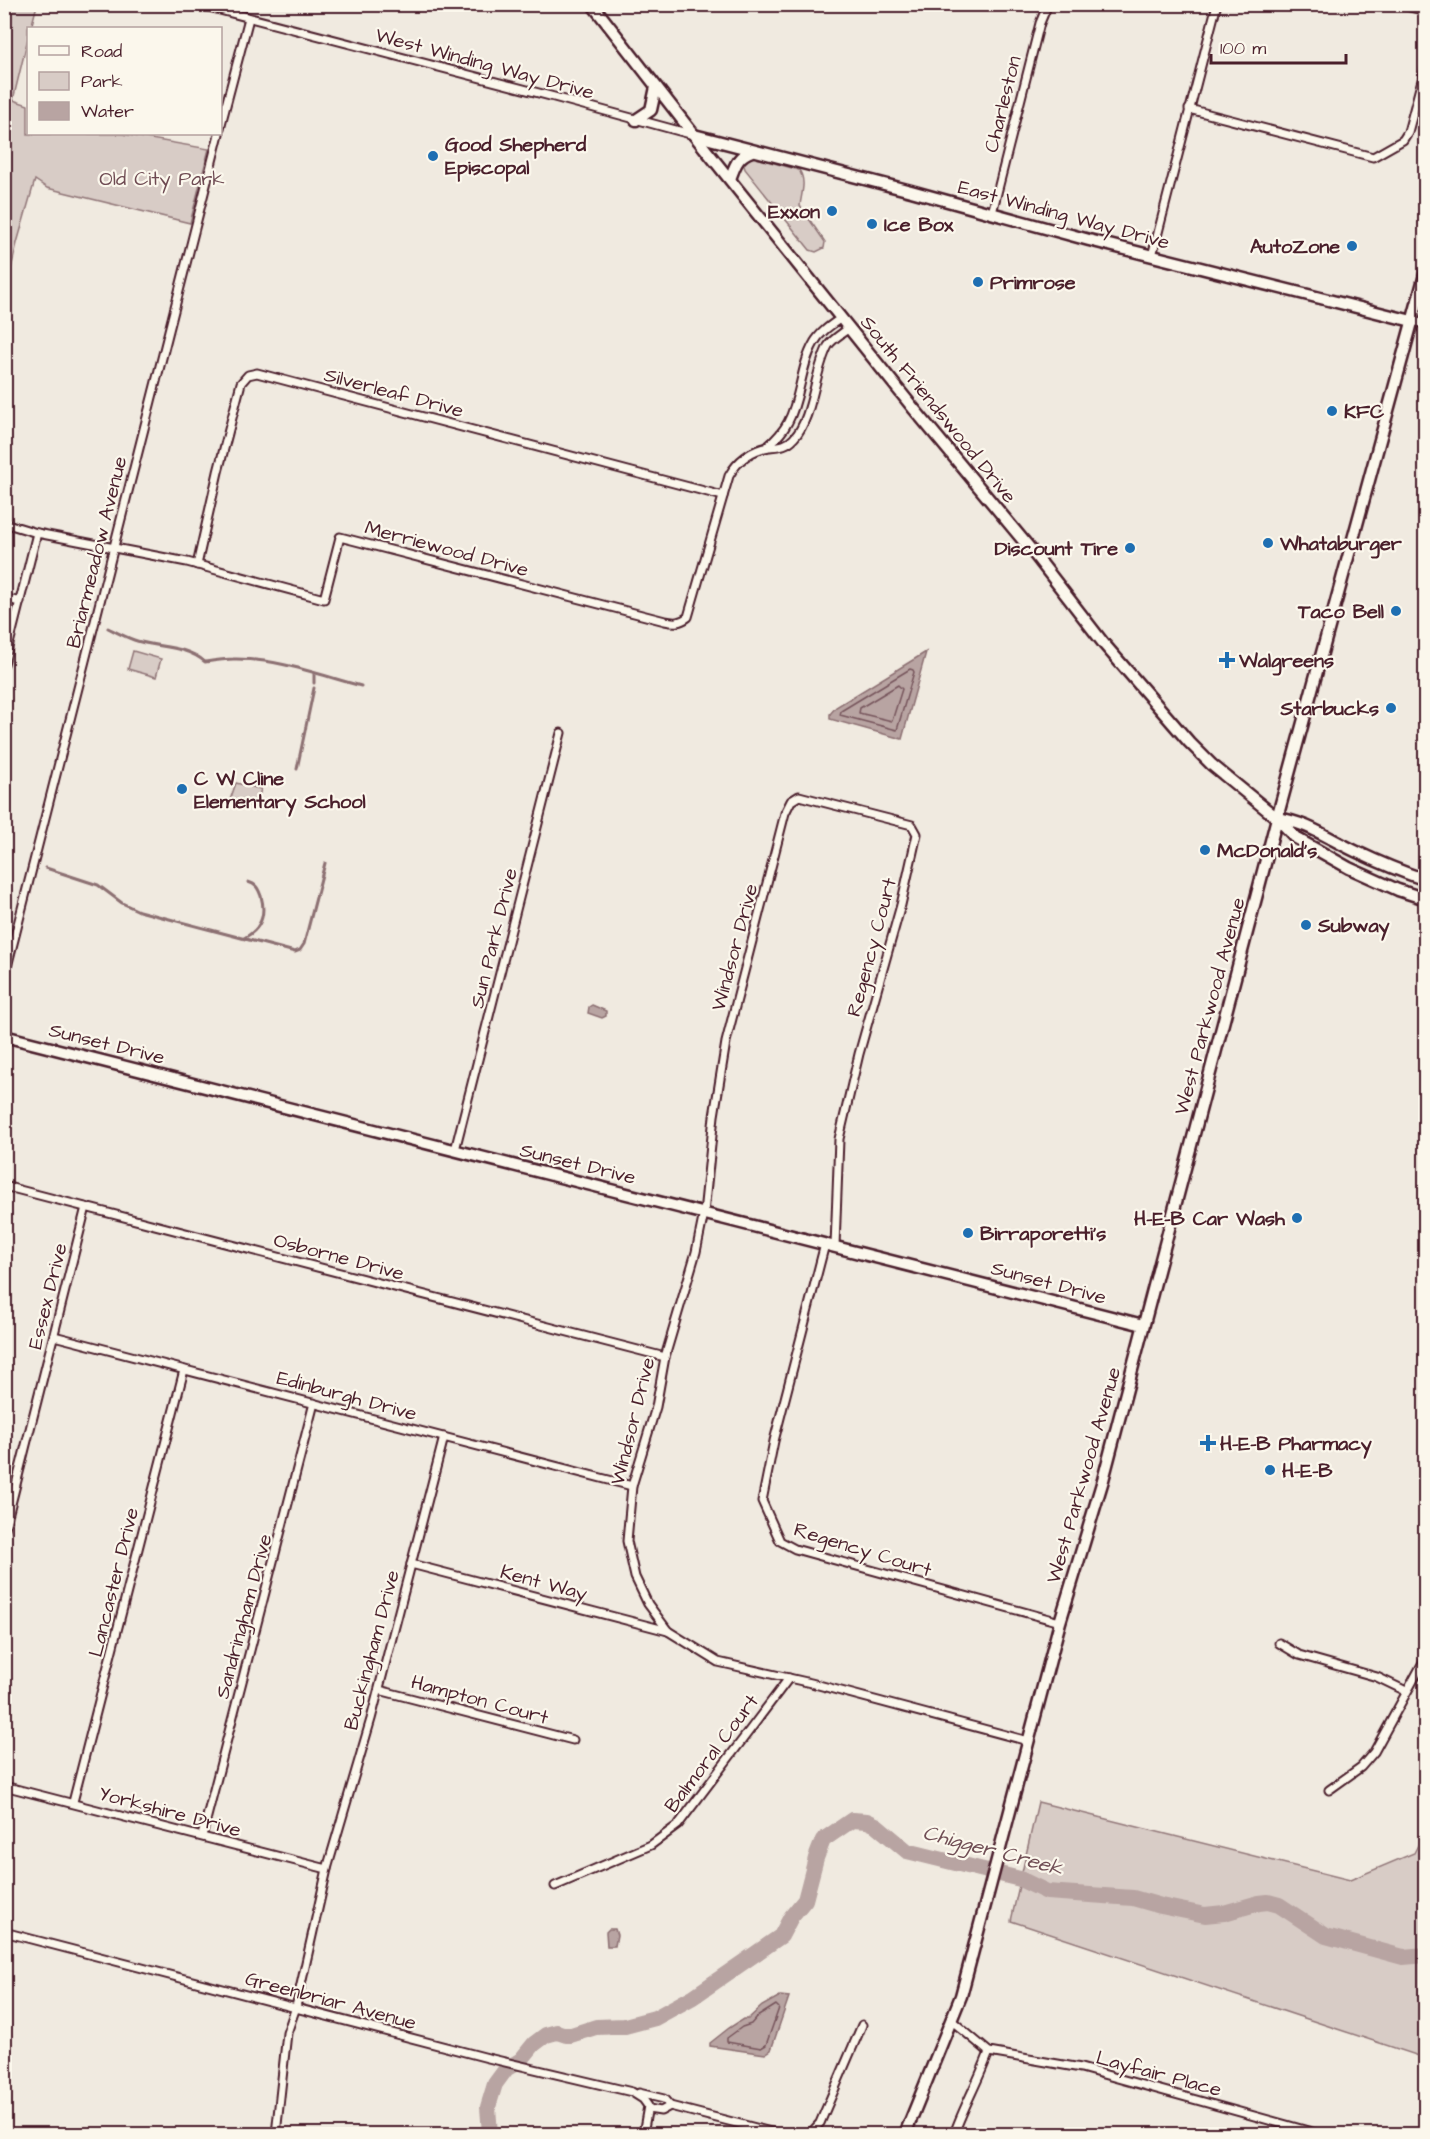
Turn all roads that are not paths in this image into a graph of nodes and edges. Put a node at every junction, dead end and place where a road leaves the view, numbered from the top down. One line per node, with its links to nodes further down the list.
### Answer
1 (197, 4): 7 (street, West Winding Way Drive)
2 (592, 4): 9 (main road, South Friendswood Drive)
3 (1048, 4): 17 (street, Charleston)
4 (1217, 4): 10 (street)
5 (1397, 4): 6 (street)
6 (1425, 11)
7 (249, 18): 11 (street); 12 (street, West Winding Way Drive)
8 (1425, 65): 10 (street)
9 (656, 87): 12 (main road); 14 (main road, South Friendswood Drive)
10 (1189, 109): 18 (street)
11 (222, 120)
12 (636, 120): 14 (street, West Winding Way Drive)
13 (219, 135): 30 (street, Briarmeadow Avenue)
14 (694, 135): 15 (main road, East Winding Way Drive); 16 (main road, South Friendswood Drive)
15 (752, 151): 16 (main road); 17 (main road, East Winding Way Drive)
16 (730, 179): 20 (main road, South Friendswood Drive)
17 (992, 213): 18 (main road, East Winding Way Drive)
18 (1152, 256): 21 (main road, East Winding Way Drive)
19 (1425, 271): 21 (main road, West Parkwood Avenue)
20 (841, 318): 23 (main road, South Friendswood Drive); 24 (street)
21 (1412, 321): 22 (street, East Winding Way Drive); 36 (main road, West Parkwood Avenue)
22 (1425, 324)
23 (849, 328): 25 (street); 36 (main road, South Friendswood Drive)
24 (802, 377): 25 (street); 26 (street)
25 (815, 381): 26 (street)
26 (767, 447): 27 (street)
27 (723, 496): 31 (street, Merriewood Drive); 31 (street, Silverleaf Drive)
28 (4, 523): 29 (street, Merriewood Drive)
29 (37, 533): 30 (street, Merriewood Drive); 33 (street)
30 (114, 548): 31 (street, Merriewood Drive); 40 (street, Briarmeadow Avenue)
31 (197, 565)
32 (4, 598): 33 (street)
33 (20, 603): 34 (street)
34 (4, 664)
35 (561, 734): 42 (street, Sun Park Drive)
36 (1277, 818): 38 (main road, South Friendswood Drive); 39 (main road, South Friendswood Drive); 47 (main road, West Parkwood Avenue)
37 (778, 843): 45 (street, Windsor Drive); 46 (street, Regency Court)
38 (1425, 880)
39 (1425, 899)
40 (4, 979)
41 (4, 1036): 42 (main road, Sunset Drive)
42 (455, 1150): 45 (main road, Sunset Drive)
43 (4, 1186): 44 (street, Osborne Drive)
44 (86, 1207): 48 (street, Essex Drive); 49 (street, Osborne Drive)
45 (704, 1213): 46 (main road, Sunset Drive); 49 (street, Windsor Drive)
46 (830, 1245): 47 (main road, Sunset Drive); 56 (street, Regency Court)
47 (1143, 1325): 56 (main road, West Parkwood Avenue)
48 (54, 1336): 50 (street, Edinburgh Drive); 54 (street, Essex Drive)
49 (665, 1357): 53 (street, Windsor Drive)
50 (184, 1370): 51 (street, Edinburgh Drive); 67 (street, Lancaster Drive)
51 (314, 1403): 52 (street, Edinburgh Drive); 68 (street, Sandringham Drive)
52 (444, 1437): 53 (street, Edinburgh Drive); 55 (street, Buckingham Drive)
53 (632, 1486): 57 (street, Windsor Drive)
54 (4, 1532)
55 (411, 1564): 57 (street, Kent Way); 61 (street, Buckingham Drive)
56 (1060, 1622): 64 (main road, West Parkwood Avenue)
57 (668, 1631): 60 (street, Windsor Drive)
58 (1279, 1643): 62 (street)
59 (1425, 1657): 62 (street)
60 (789, 1678): 64 (street, Windsor Drive); 70 (street, Balmoral Court)
61 (379, 1690): 63 (street, Hampton Court); 69 (street, Buckingham Drive)
62 (1406, 1691): 66 (street)
63 (573, 1740)
64 (1028, 1741): 73 (main road, West Parkwood Avenue)
65 (4, 1786): 67 (street, Yorkshire Drive)
66 (1329, 1790)
67 (73, 1802): 68 (street, Yorkshire Drive)
68 (202, 1836): 69 (street, Yorkshire Drive)
69 (327, 1869): 72 (street, Buckingham Drive)
70 (555, 1886)
71 (4, 1932): 72 (street, Greenbriar Avenue)
72 (296, 2007): 76 (street, Greenbriar Avenue); 79 (street, Buckingham Drive)
73 (951, 2020): 75 (street); 83 (main road, West Parkwood Avenue)
74 (862, 2025): 82 (street)
75 (989, 2052): 84 (street); 85 (street, Layfair Place)
76 (632, 2092): 77 (street, Greenbriar Avenue); 78 (street)
77 (647, 2106): 78 (street); 80 (street)
78 (670, 2106): 81 (street)
79 (276, 2134)
80 (643, 2134)
81 (778, 2134)
82 (810, 2134)
83 (905, 2134)
84 (954, 2134)
85 (1319, 2134)

